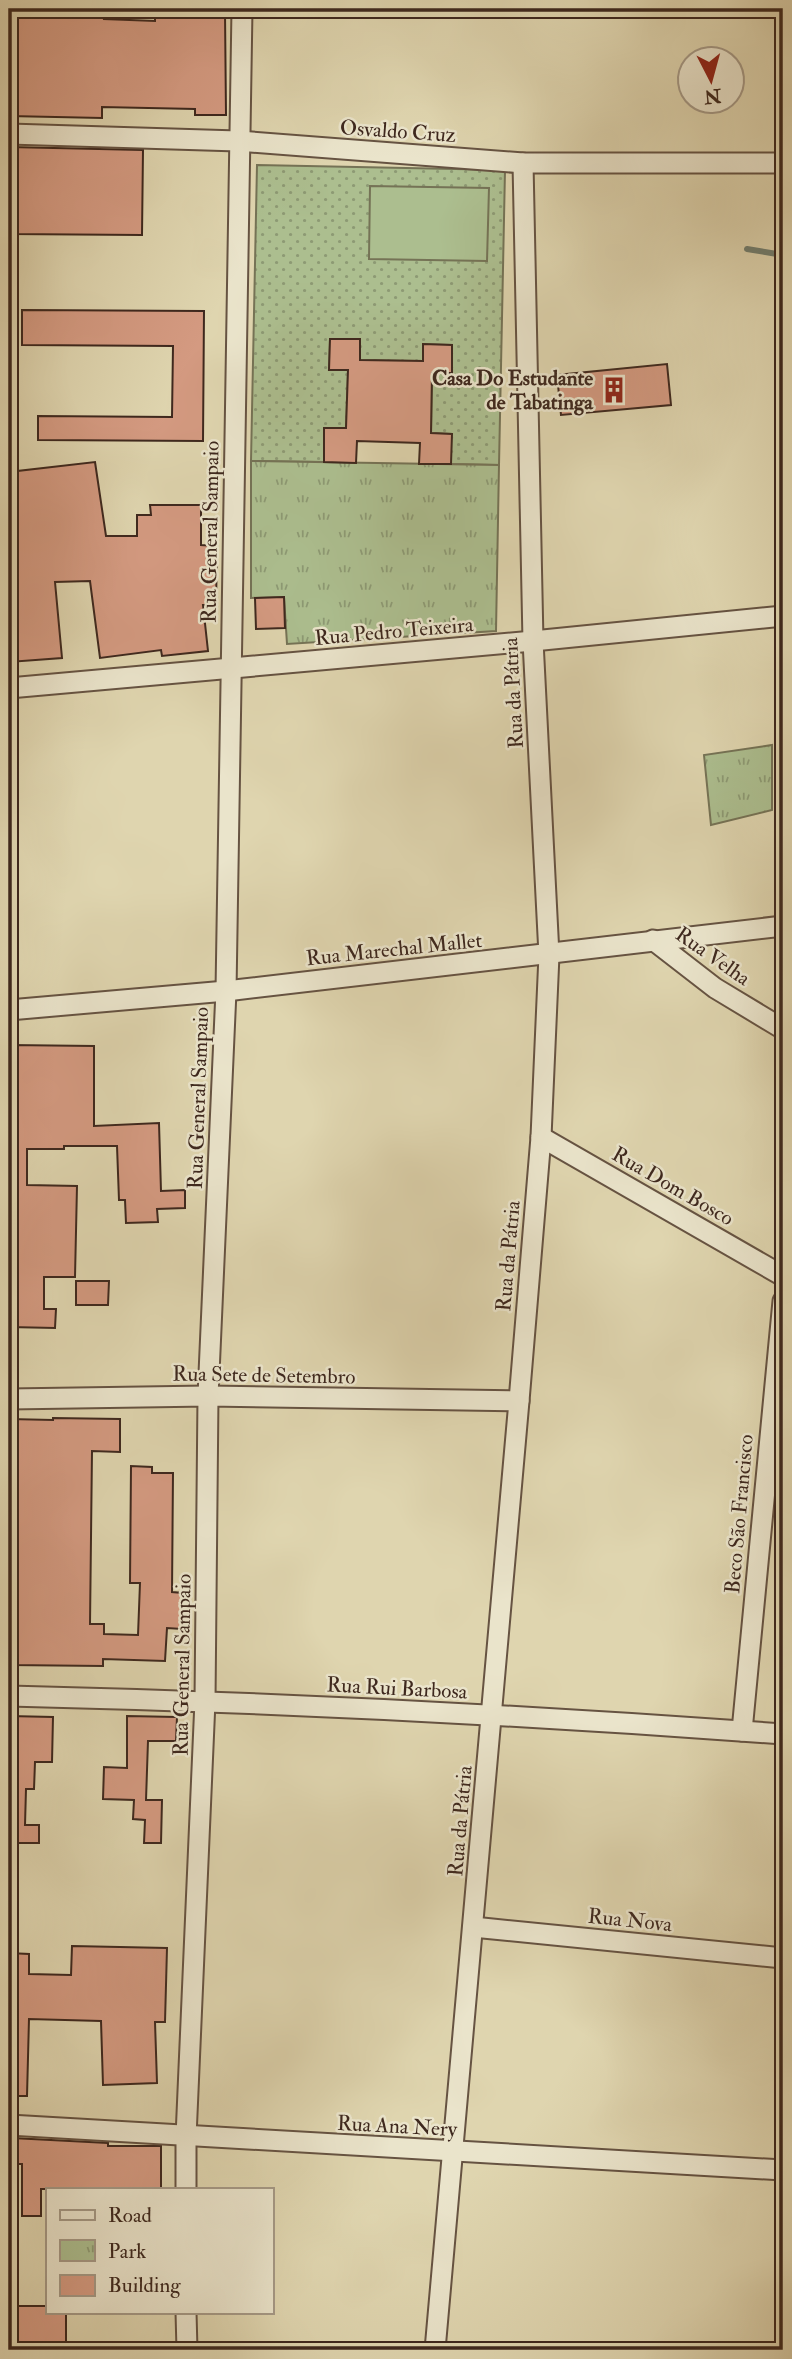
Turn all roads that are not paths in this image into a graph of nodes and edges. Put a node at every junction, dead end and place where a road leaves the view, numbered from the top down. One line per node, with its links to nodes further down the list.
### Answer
1 (242, 9): 3 (street, Rua General Sampaio)
2 (9, 135): 3 (street, Osvaldo Cruz)
3 (238, 141): 4 (street, Osvaldo Cruz); 8 (street, Rua General Sampaio)
4 (523, 163): 5 (street, Osvaldo Cruz); 7 (street, Rua da Pátria)
5 (783, 163)
6 (783, 616): 7 (street, Rua Pedro Teixeira)
7 (533, 641): 8 (street, Rua Pedro Teixeira); 12 (street, Rua da Pátria)
8 (230, 668): 9 (street, Rua Pedro Teixeira); 13 (street, Rua General Sampaio)
9 (9, 688)
10 (783, 926): 11 (street, Rua Marechal Mallet)
11 (653, 940): 12 (street, Rua Marechal Mallet); 15 (street, Rua Velha)
12 (549, 955): 13 (street, Rua Marechal Mallet); 16 (street, Rua da Pátria)
13 (226, 991): 14 (street, Rua Marechal Mallet); 19 (street, Rua General Sampaio)
14 (9, 1010)
15 (783, 1029)
16 (541, 1137): 17 (street, Rua Dom Bosco); 21 (street, Rua da Pátria)
17 (783, 1276)
18 (783, 1301): 25 (street, Beco São Francisco)
19 (208, 1396): 20 (street, Rua Sete de Setembro); 21 (street, Rua Sete de Setembro); 23 (street, Rua General Sampaio)
20 (9, 1399)
21 (519, 1401): 24 (street, Rua da Pátria)
22 (9, 1696): 23 (street, Rua Rui Barbosa)
23 (205, 1701): 24 (street, Rua Rui Barbosa); 30 (street, Rua General Sampaio)
24 (492, 1716): 25 (street, Rua Rui Barbosa); 27 (street, Rua da Pátria)
25 (742, 1731): 26 (street, Rua Rui Barbosa)
26 (783, 1734)
27 (473, 1927): 28 (street, Rua Nova); 31 (street, Rua da Pátria)
28 (783, 1958)
29 (9, 2125): 30 (street, Rua Ana Nery)
30 (186, 2137): 31 (street, Rua Ana Nery); 33 (street, Rua General Sampaio)
31 (453, 2152): 32 (street, Rua Ana Nery); 36 (street, Rua da Pátria)
32 (783, 2170)
33 (186, 2188)
34 (186, 2314): 35 (street)
35 (187, 2350)
36 (435, 2350)

